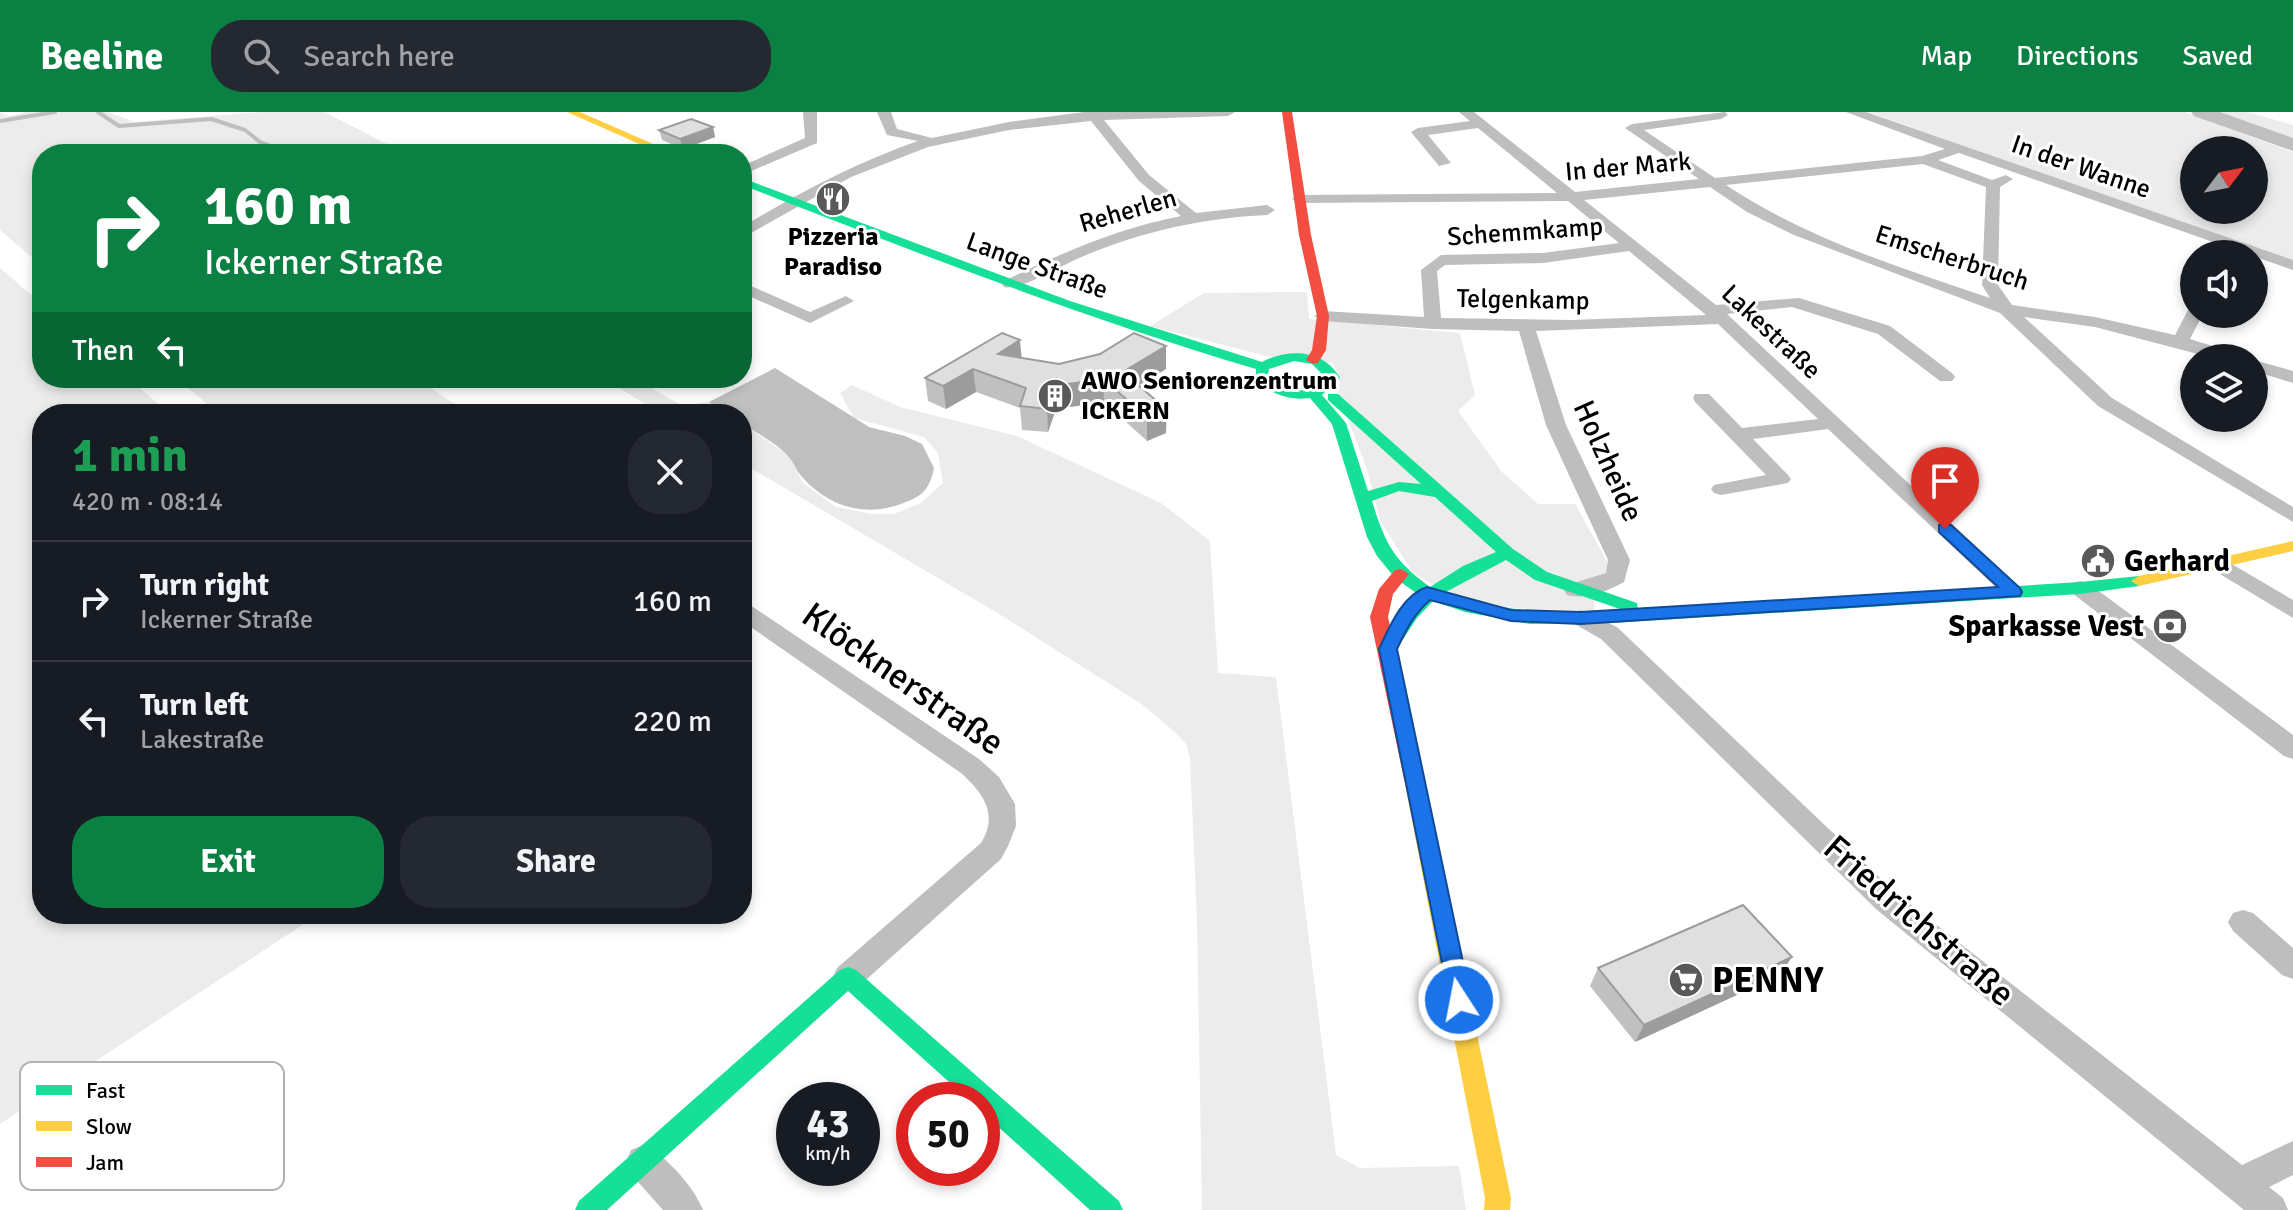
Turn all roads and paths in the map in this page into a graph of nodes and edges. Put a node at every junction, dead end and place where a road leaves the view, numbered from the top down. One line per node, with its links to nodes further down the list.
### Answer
1 (810, 112): 16 (street)
2 (884, 112): 11 (street)
3 (1228, 112): 9 (street)
4 (1287, 112): 22 (main road)
5 (1466, 112): 10 (street, Lakestraße)
6 (1715, 112): 18 (street, Emscherbruch)
7 (1853, 112): 13 (street, In der Wanne)
8 (579, 113): 12 (main road)
9 (1092, 115): 11 (street); 25 (street)
10 (1481, 124): 15 (street); 21 (street, Lakestraße)
11 (931, 143): 23 (street)
12 (649, 144)
13 (1958, 149): 14 (street, In der Mark); 17 (street, In der Wanne)
14 (1924, 160): 18 (street, In der Mark); 20 (street)
15 (1444, 163)
16 (752, 167)
17 (2024, 173): 20 (street); 27 (street, In der Wanne)
18 (1717, 183): 21 (street, In der Mark); 34 (street, Emscherbruch)
19 (752, 185): 23 (main road, Lange Straße)
20 (1993, 185): 34 (street)
21 (1573, 197): 22 (street, In der Mark); 28 (street, Lakestraße)
22 (1299, 199): 36 (main road)
23 (796, 202): 26 (street); 31 (main road, Lange Straße)
24 (1267, 210): 25 (street, Reherlen)
25 (1192, 217): 31 (street, Reherlen)
26 (752, 227)
27 (2205, 240)
28 (1633, 246): 35 (street, Lakestraße); 37 (street, Schemmkamp)
29 (2268, 259): 30 (street, In der Wanne)
30 (2293, 265)
31 (1010, 284): 43 (main road, Lange Straße)
32 (752, 292): 33 (street)
33 (846, 301)
34 (2006, 309): 40 (street, Emscherbruch); 54 (street)
35 (1717, 315): 38 (street, Telgenkamp); 45 (street, Telgenkamp); 49 (street, Lakestraße)
36 (1323, 316): 37 (street, Telgenkamp); 42 (main road)
37 (1433, 324): 38 (street, Telgenkamp)
38 (1527, 328): 62 (street, Holzheide)
39 (2187, 328): 40 (street)
40 (2180, 342): 41 (street, Emscherbruch)
41 (2186, 344)
42 (1313, 360): 43 (main road); 47 (main road)
43 (1263, 367): 47 (main road)
44 (2268, 369): 46 (street)
45 (1946, 377)
46 (2293, 377)
47 (1319, 391): 52 (main road); 53 (main road)
48 (1702, 398): 50 (street)
49 (1831, 423): 50 (street); 60 (street, Lakestraße)
50 (1735, 435): 51 (street)
51 (1721, 489)
52 (1441, 494): 53 (main road); 56 (main road)
53 (1363, 500): 58 (main road)
54 (2293, 516)
55 (2293, 546): 57 (main road)
56 (1507, 553): 61 (main road); 62 (main road)
57 (2218, 563): 59 (main road); 63 (street)
58 (1401, 574): 61 (main road); 66 (main road)
59 (2080, 588): 60 (main road); 67 (street)
60 (2014, 592): 64 (main road)
61 (1427, 593): 62 (main road); 66 (main road)
62 (1578, 604): 64 (main road); 64 (main road); 73 (street, Friedrichstraße)
63 (2293, 610)
64 (1681, 613)
65 (752, 617): 70 (street, Klöcknerstraße)
66 (1388, 649): 77 (main road)
67 (2293, 749)
68 (2243, 922): 69 (street)
69 (2293, 966)
70 (848, 977): 72 (main road); 76 (main road)
71 (2293, 1158): 73 (street)
72 (643, 1162): 74 (main road); 75 (street)
73 (2240, 1186): 78 (street, Friedrichstraße)
74 (588, 1210)
75 (686, 1210)
76 (1110, 1210)
77 (1497, 1210)
78 (2271, 1210)

